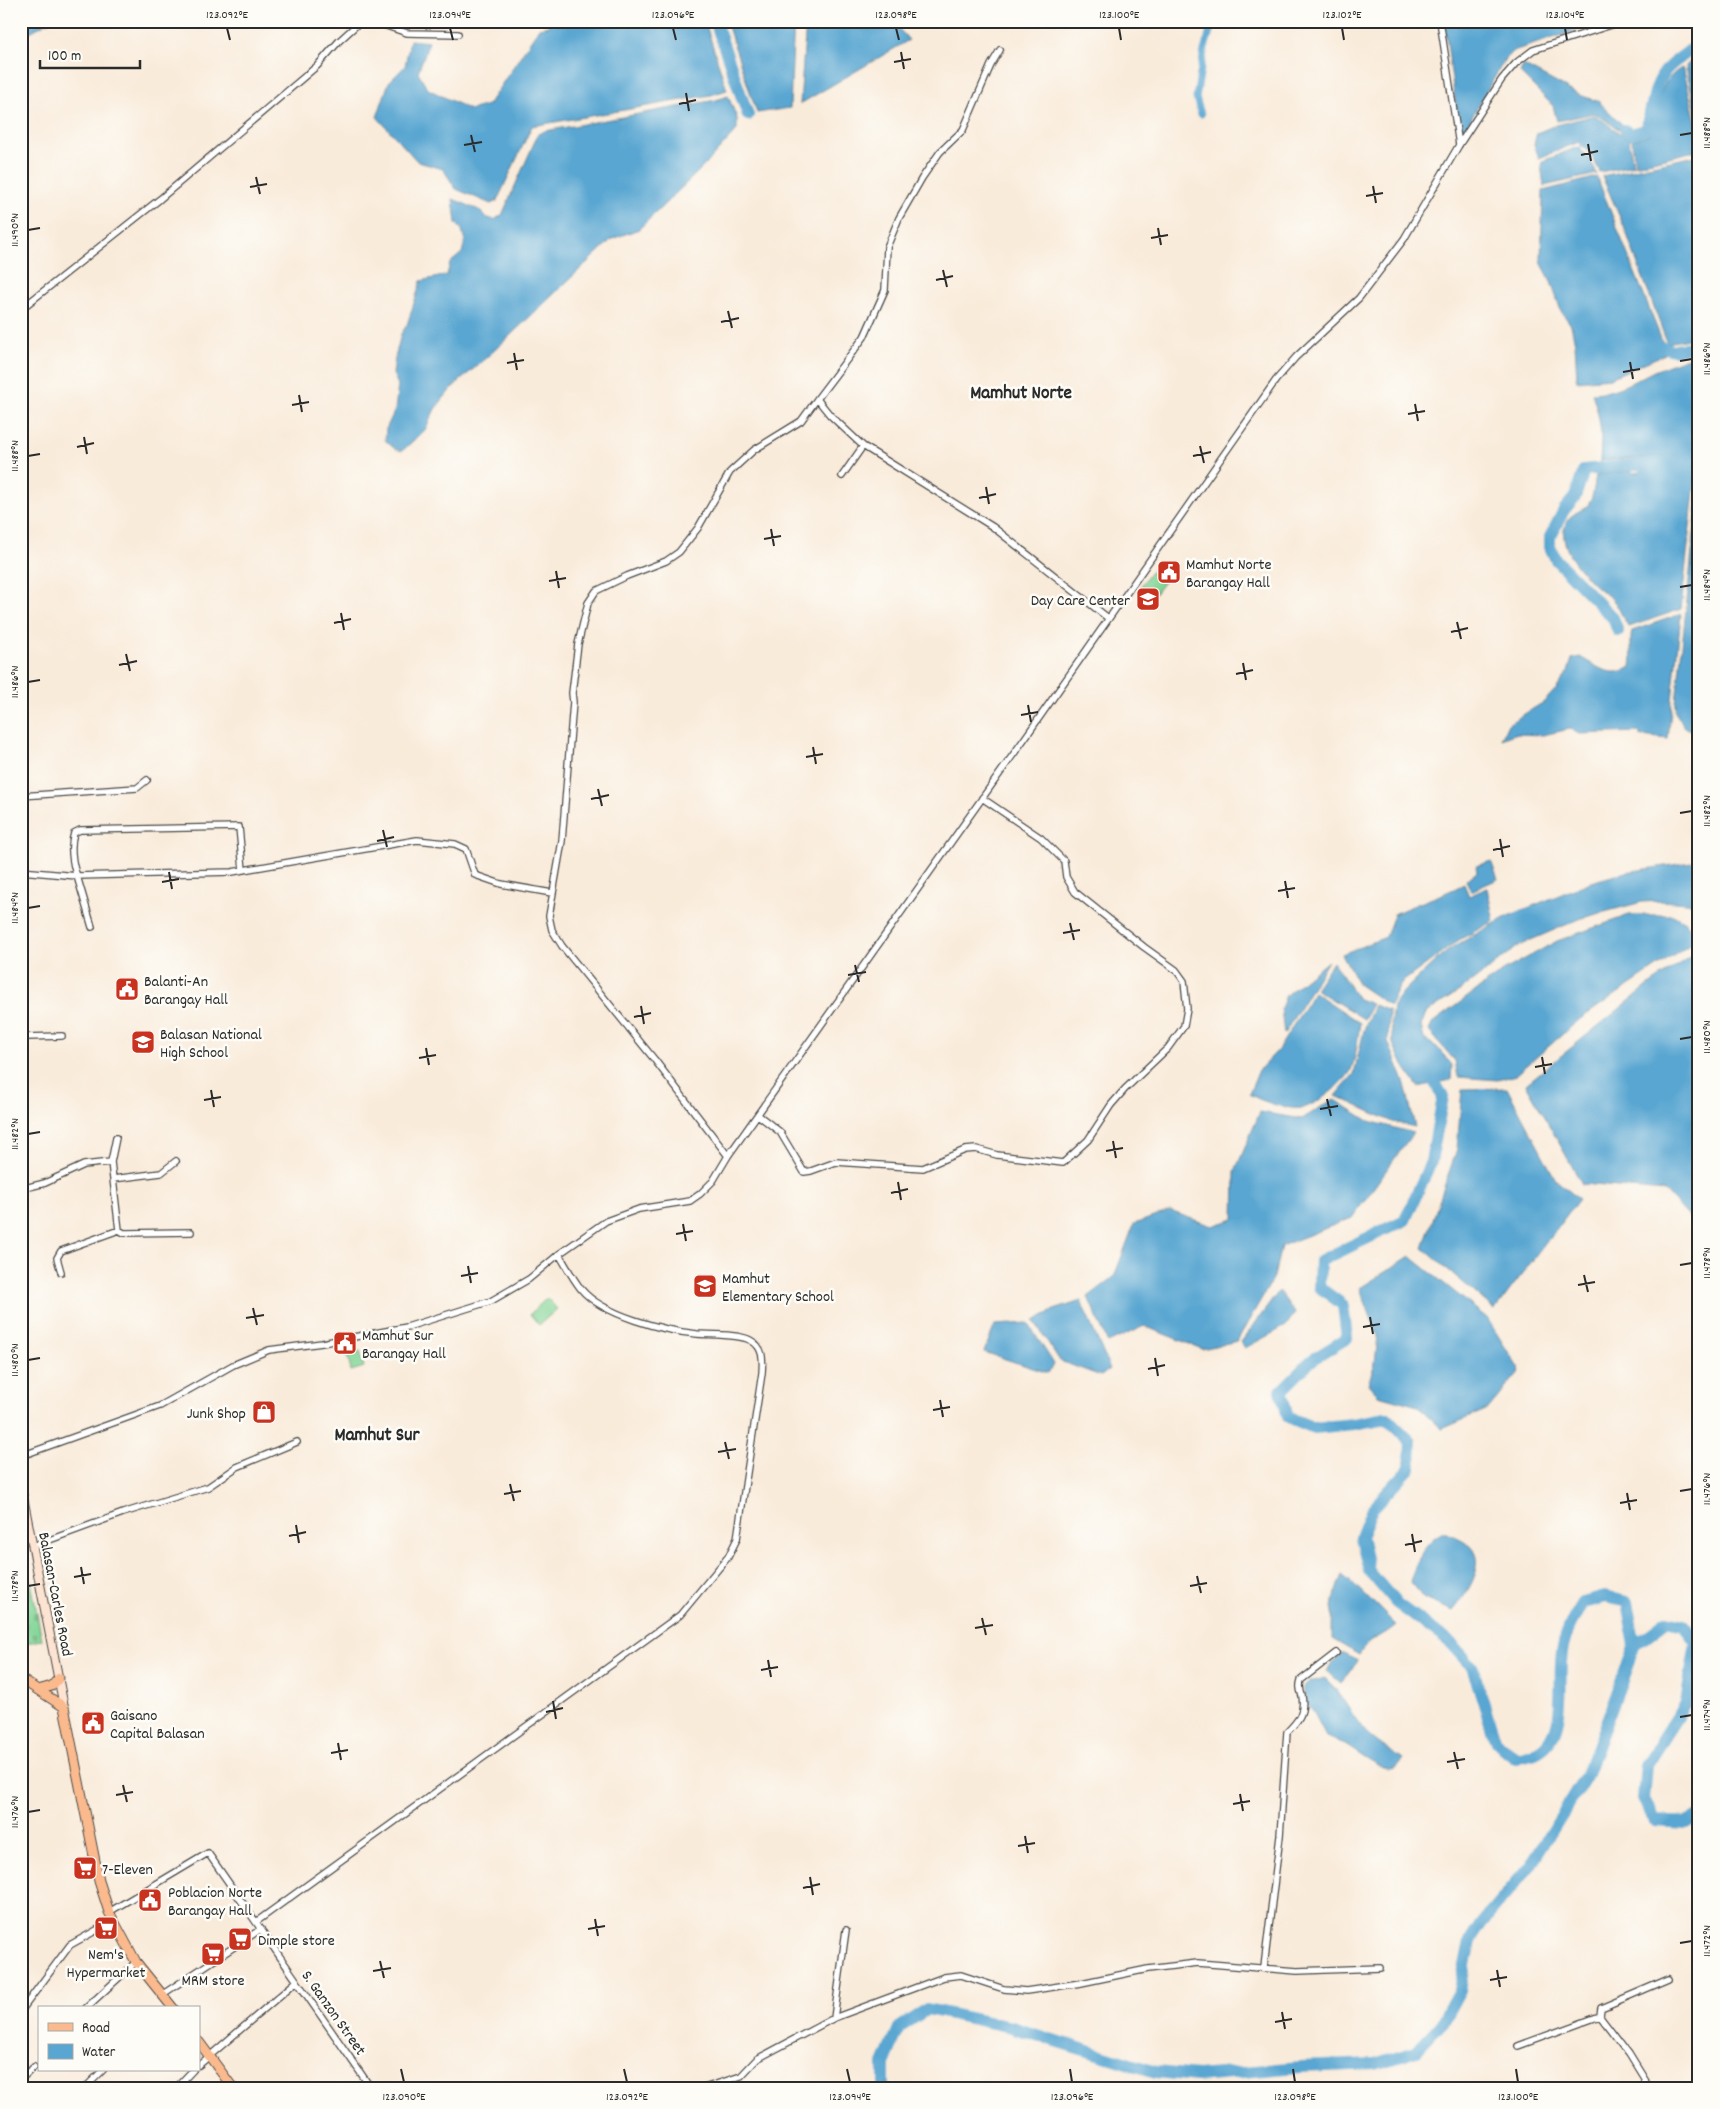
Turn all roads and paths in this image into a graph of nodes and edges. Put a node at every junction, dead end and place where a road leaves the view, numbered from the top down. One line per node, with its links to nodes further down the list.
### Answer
1 (361, 21): 8 (street)
2 (372, 21): 5 (street)
3 (1440, 21): 7 (street)
4 (1624, 21): 7 (street)
5 (458, 34)
6 (1000, 50): 9 (street)
7 (1459, 145): 14 (street)
8 (21, 309)
9 (817, 399): 10 (street); 21 (street)
10 (863, 446): 11 (street); 14 (street)
11 (842, 476)
12 (21, 527): 13 (street)
13 (21, 537)
14 (1108, 618): 17 (street)
15 (147, 780): 16 (street)
16 (21, 796)
17 (982, 798): 25 (street); 25 (street)
18 (243, 870): 20 (street); 20 (street); 21 (street)
19 (21, 871): 20 (street)
20 (77, 876): 22 (street)
21 (552, 893): 27 (street)
22 (92, 927)
23 (21, 1032): 24 (street)
24 (62, 1036)
25 (758, 1116): 27 (street)
26 (116, 1138): 29 (street)
27 (728, 1156): 34 (street)
28 (176, 1161): 30 (street)
29 (111, 1162): 30 (street); 31 (street)
30 (113, 1179): 32 (street)
31 (21, 1189)
32 (119, 1230): 33 (street); 35 (street)
33 (191, 1232)
34 (558, 1254): 37 (street); 47 (street)
35 (61, 1272)
36 (297, 1442): 39 (street)
37 (21, 1456)
38 (21, 1487): 39 (main road, Balasan-Carles Road)
39 (33, 1546): 41 (main road, Balasan-Carles Road)
40 (1336, 1653): 51 (street)
41 (59, 1678): 43 (main road); 44 (main road, Balasan-Carles Road)
42 (21, 1679): 43 (main road)
43 (38, 1690): 44 (main road)
44 (64, 1707): 45 (main road)
45 (109, 1912): 46 (main road); 47 (street, S. Ganzon Street)
46 (113, 1921): 50 (main road); 58 (street)
47 (256, 1922): 48 (street, S. Ganzon Street)
48 (261, 1929): 54 (street, S. Ganzon Street); 55 (street)
49 (846, 1930): 60 (street)
50 (136, 1962): 55 (main road); 56 (street)
51 (1264, 1968): 52 (street); 60 (street)
52 (1380, 1968)
53 (1669, 1978): 59 (street)
54 (298, 1981): 63 (street); 72 (street, S. Ganzon Street)
55 (163, 1994): 57 (main road)
56 (88, 2006)
57 (171, 2006)
58 (21, 2011)
59 (1600, 2016): 62 (street); 74 (street)
60 (834, 2018): 73 (street)
61 (200, 2043): 63 (main road)
62 (1518, 2046)
63 (208, 2055): 64 (street); 71 (main road)
64 (200, 2064)
65 (34, 2067): 68 (street)
66 (102, 2072): 69 (street)
67 (191, 2072): 70 (street)
68 (21, 2079)
69 (85, 2088)
70 (176, 2088)
71 (233, 2088)
72 (371, 2088)
73 (704, 2088)
74 (1650, 2088)

